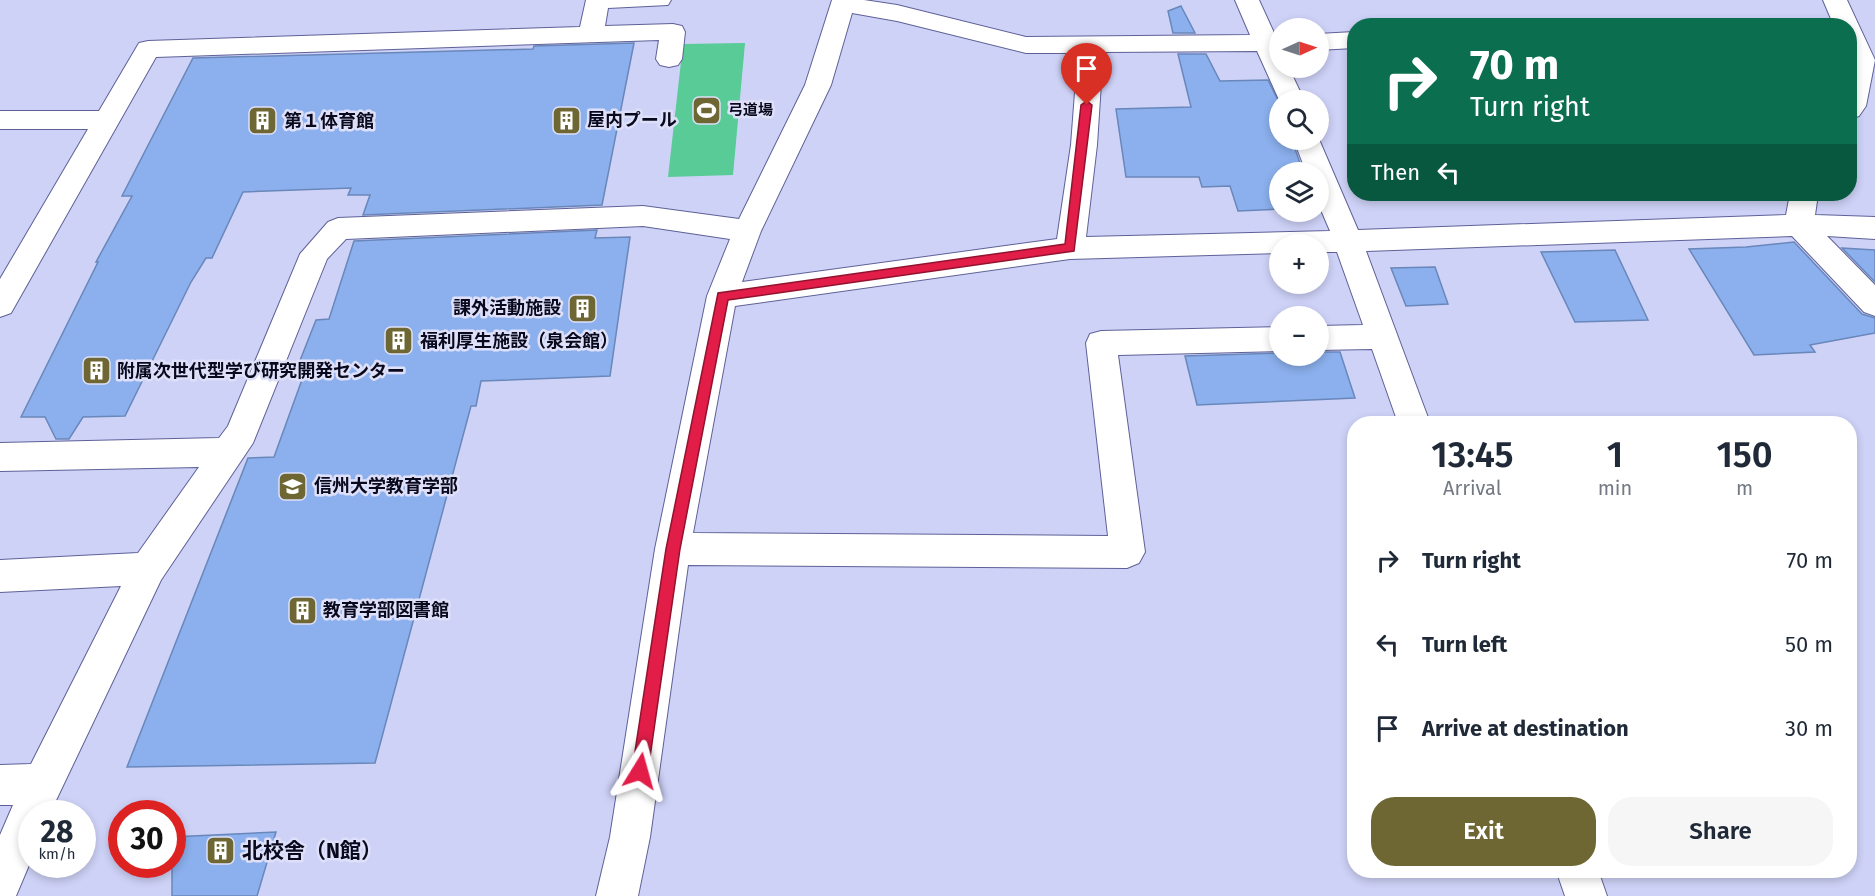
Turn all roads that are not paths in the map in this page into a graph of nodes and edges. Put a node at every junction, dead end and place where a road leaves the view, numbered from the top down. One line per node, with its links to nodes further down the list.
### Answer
1 (659, 0): 6 (street)
2 (1247, 0): 7 (street)
3 (1834, 0): 5 (street)
4 (843, 2): 11 (street); 22 (street)
5 (1843, 18)
6 (591, 34): 13 (street); 17 (street)
7 (1269, 36)
8 (1347, 40): 9 (street)
9 (1329, 41)
10 (1269, 43): 11 (street)
11 (1091, 44): 24 (street)
12 (1857, 47): 14 (street)
13 (669, 59)
14 (1863, 61): 15 (street)
15 (1857, 88)
16 (0, 120): 17 (street)
17 (107, 120): 27 (street)
18 (1311, 150): 23 (street)
19 (1803, 201): 20 (street)
20 (1798, 225): 21 (street); 23 (street); 26 (street)
21 (1875, 228)
22 (747, 231): 25 (street); 32 (street)
23 (1348, 241): 24 (street); 28 (street)
24 (1070, 248): 25 (street)
25 (722, 296): 34 (street)
26 (1875, 304)
27 (0, 305)
28 (1383, 337): 29 (street); 31 (street)
29 (1329, 338)
30 (1269, 339): 34 (street)
31 (1411, 416)
32 (228, 452): 33 (street); 35 (street)
33 (0, 457)
34 (673, 549): 41 (street)
35 (148, 569): 36 (street); 37 (street)
36 (0, 576)
37 (42, 784): 38 (street); 40 (street)
38 (0, 785)
39 (1579, 878): 42 (street)
40 (0, 884)
41 (616, 896)
42 (1586, 896)

